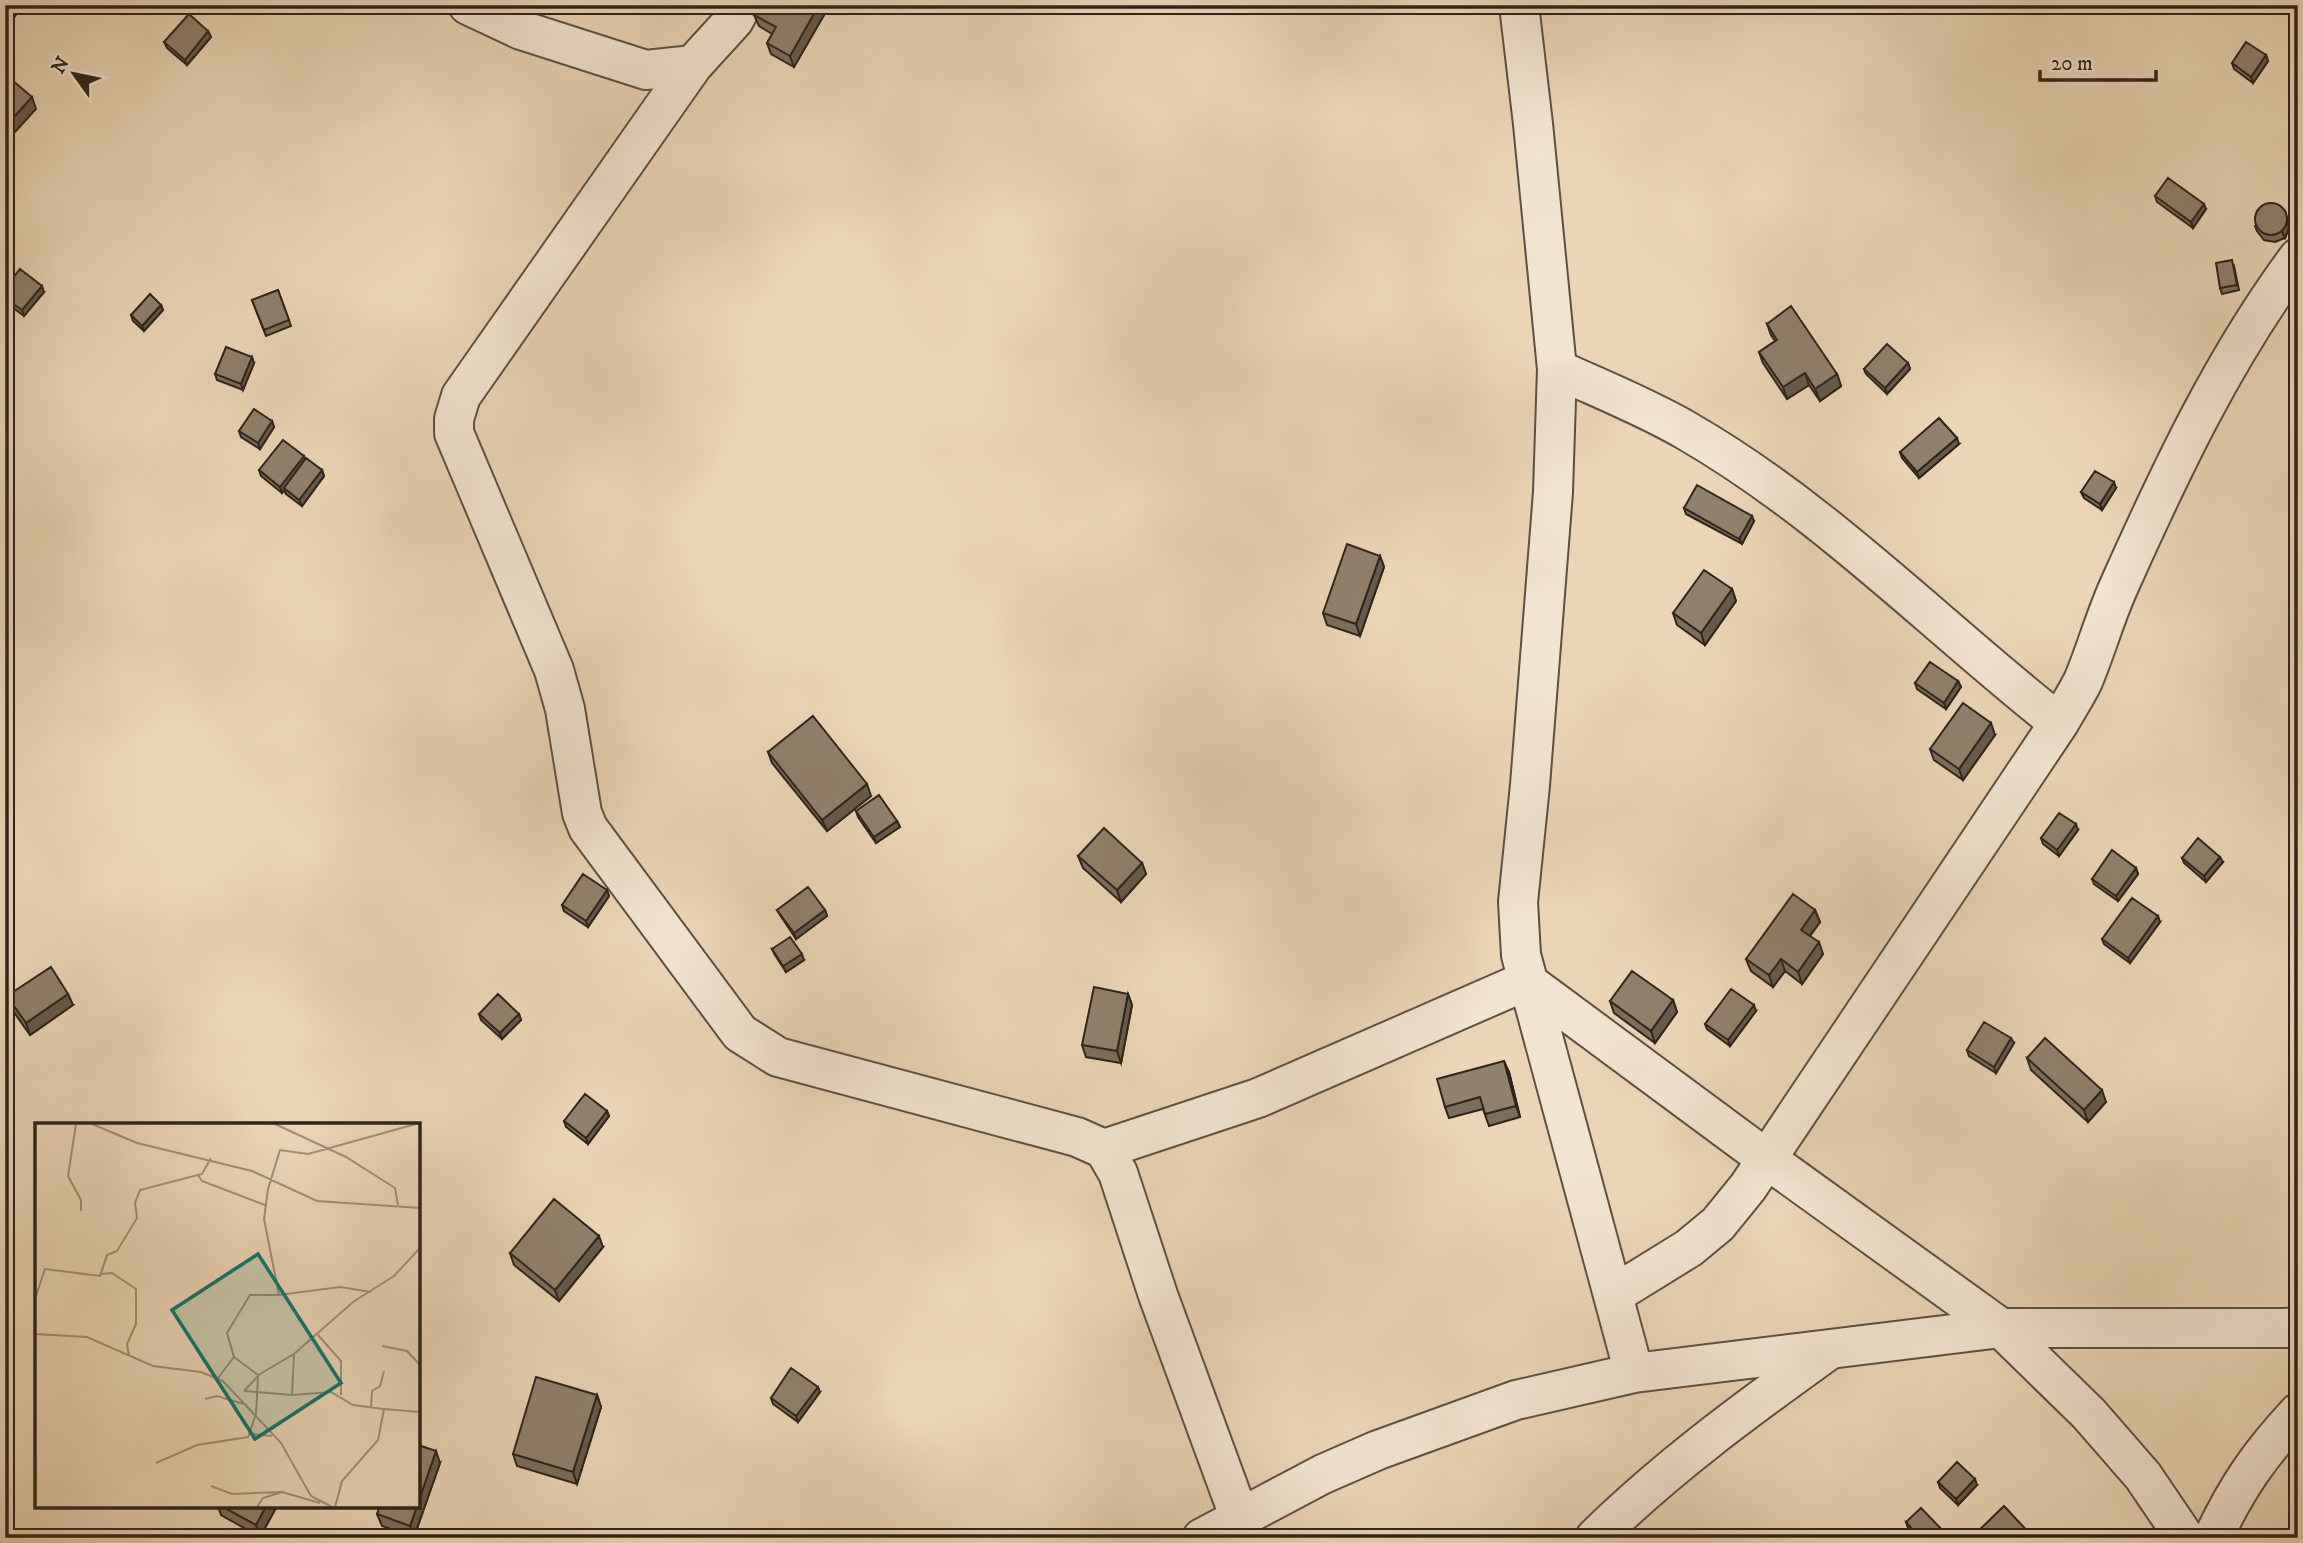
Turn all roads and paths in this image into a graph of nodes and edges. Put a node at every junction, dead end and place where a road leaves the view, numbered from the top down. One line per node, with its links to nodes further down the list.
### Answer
1 (468, 5): 4 (street)
2 (742, 5): 4 (street)
3 (1518, 5): 6 (street)
4 (693, 65): 9 (street)
5 (2298, 258): 7 (street)
6 (1557, 369): 7 (street); 8 (street)
7 (2059, 723): 10 (street)
8 (1526, 981): 9 (street); 10 (street); 11 (street)
9 (1104, 1149): 17 (street)
10 (1768, 1160): 11 (street); 13 (street)
11 (1613, 1295): 15 (street)
12 (2298, 1327): 13 (street)
13 (2001, 1328): 14 (street); 20 (street)
14 (1833, 1347): 15 (street); 19 (street)
15 (1634, 1373): 17 (street)
16 (2298, 1413): 21 (street)
17 (1239, 1516): 18 (street)
18 (1202, 1538)
19 (1595, 1538)
20 (2185, 1538)
21 (2213, 1538)

